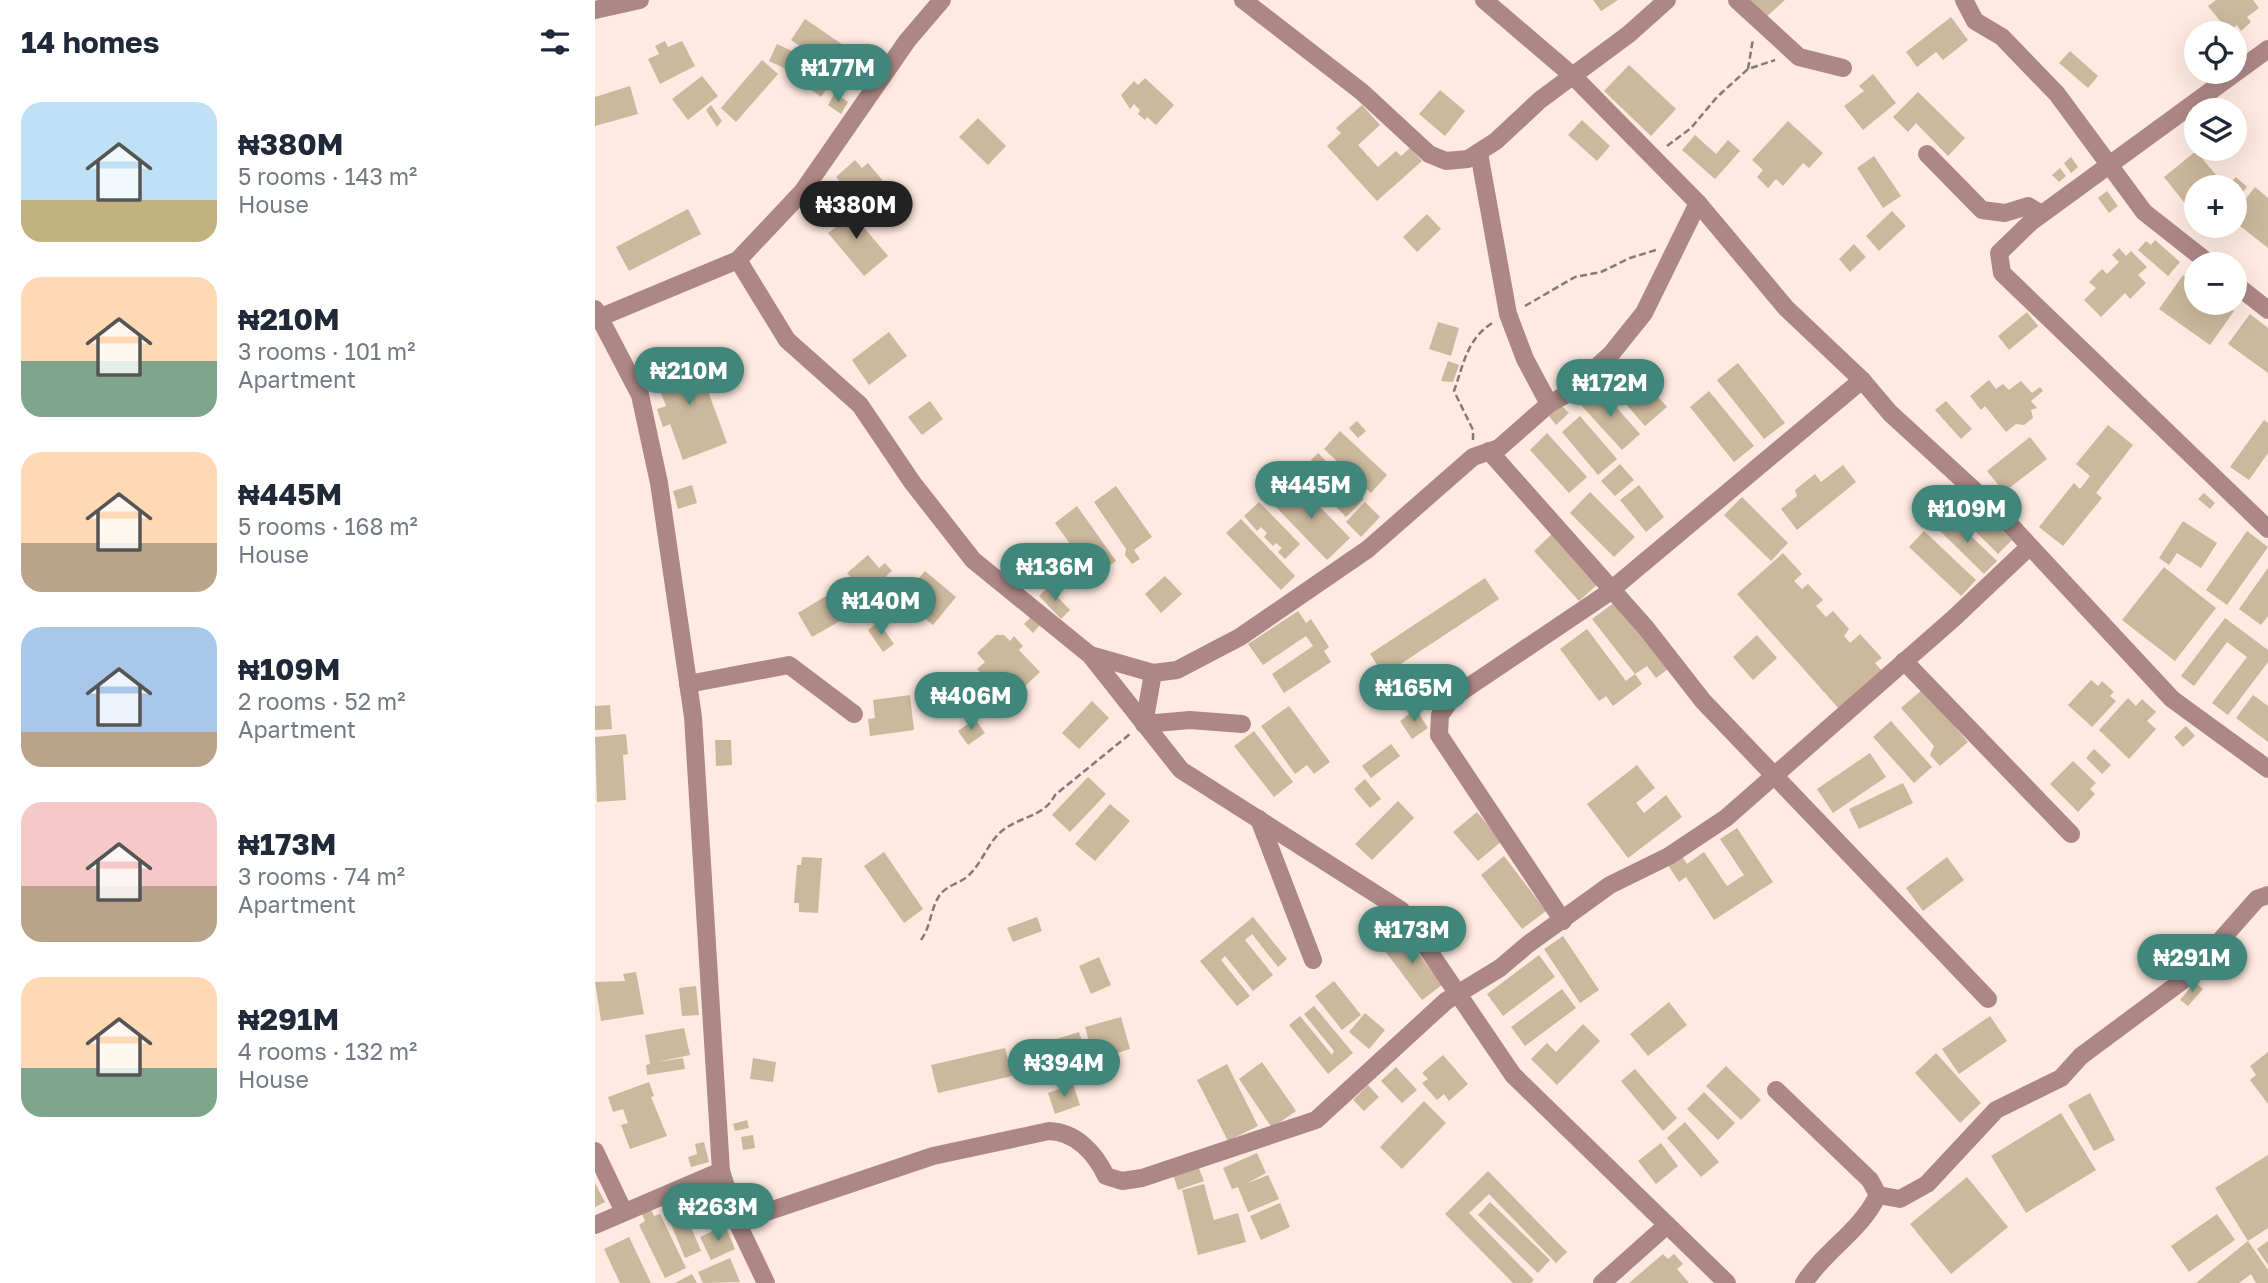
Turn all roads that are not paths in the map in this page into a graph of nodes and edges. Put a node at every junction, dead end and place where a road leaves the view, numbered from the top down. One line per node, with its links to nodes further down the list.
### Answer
1 (640, 0): 8 (street)
2 (942, 0): 20 (street)
3 (1243, 0): 14 (street)
4 (1485, 0): 13 (street)
5 (1667, 0): 13 (street)
6 (1737, 0): 11 (street)
7 (1964, 0): 16 (street)
8 (595, 10)
9 (2268, 49): 10 (street)
10 (2252, 62): 12 (street); 16 (street)
11 (1843, 68)
12 (2268, 73)
13 (1573, 76): 14 (street); 17 (street)
14 (1479, 153): 25 (street)
15 (1927, 154): 18 (street)
16 (2111, 163): 18 (street); 19 (street)
17 (1698, 203): 24 (street); 25 (street)
18 (2041, 214): 27 (street)
19 (2195, 252)
20 (738, 260): 23 (street); 30 (street)
21 (2247, 293): 22 (street)
22 (2268, 310)
23 (598, 313): 33 (street)
24 (1861, 380): 28 (street); 29 (street)
25 (1549, 404): 26 (street)
26 (1481, 454): 29 (street); 32 (street)
27 (2268, 530)
28 (2029, 547): 31 (street); 37 (street)
29 (1612, 588): 38 (street); 42 (street)
30 (1090, 655): 32 (street); 35 (street)
31 (1904, 661): 38 (street); 40 (street)
32 (1153, 673): 35 (street)
33 (688, 684): 34 (street); 50 (street)
34 (854, 714)
35 (1144, 724): 36 (street); 39 (street)
36 (1242, 724)
37 (2268, 769)
38 (1777, 776): 42 (street); 47 (street)
39 (1259, 819): 44 (street); 46 (street)
40 (2071, 834)
41 (2268, 895): 43 (street)
42 (1563, 921): 46 (street)
43 (2211, 951)
44 (1313, 960)
45 (2182, 981): 51 (street)
46 (1459, 995): 53 (street); 55 (street)
47 (1988, 999)
48 (1776, 1090): 51 (street)
49 (595, 1151): 52 (street)
50 (721, 1171): 52 (street); 53 (street)
51 (1878, 1195): 59 (street)
52 (624, 1212): 54 (street)
53 (737, 1222): 56 (street)
54 (595, 1225)
55 (1667, 1225): 57 (street); 58 (street)
56 (767, 1283)
57 (1602, 1283)
58 (1727, 1283)
59 (1804, 1283)

